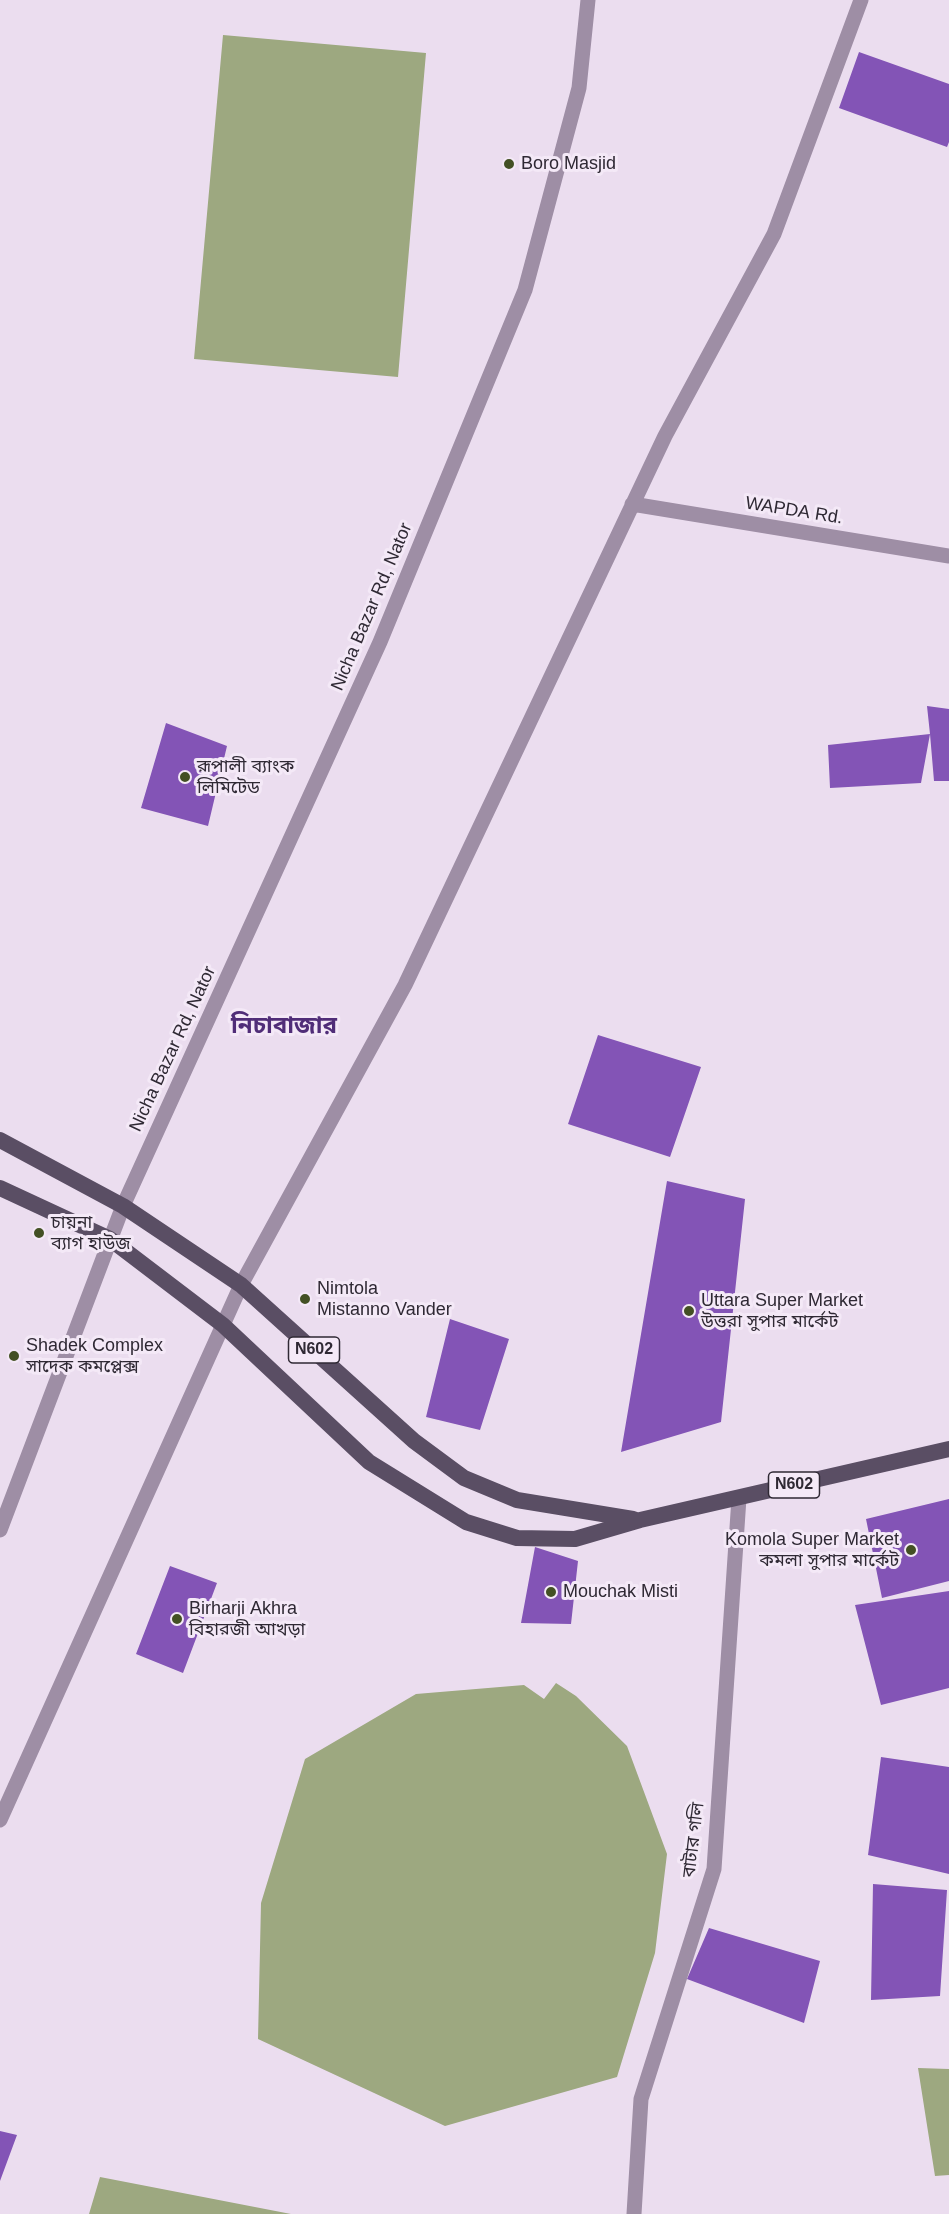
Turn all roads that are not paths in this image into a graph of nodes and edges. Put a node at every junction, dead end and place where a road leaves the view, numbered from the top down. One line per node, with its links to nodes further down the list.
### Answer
1 (588, 0): 7 (street, Nicha Bazar Rd, Nator)
2 (861, 0): 3 (street)
3 (632, 504): 4 (street, WAPDA Rd.); 9 (street)
4 (949, 556)
5 (0, 1140): 7 (highway, N602)
6 (0, 1188): 8 (highway, N602)
7 (123, 1206): 8 (street, Nicha Bazar Rd, Nator); 9 (highway, N602)
8 (110, 1239): 10 (highway, N602); 14 (street, Nicha Bazar Rd, Nator)
9 (241, 1285): 10 (street); 13 (highway, N602)
10 (223, 1325): 13 (highway, N602); 15 (street)
11 (949, 1449): 12 (highway, N602)
12 (739, 1498): 13 (highway, N602); 16 (street, বাটার গলি)
13 (640, 1520)
14 (0, 1530)
15 (0, 1820)
16 (634, 2214)

